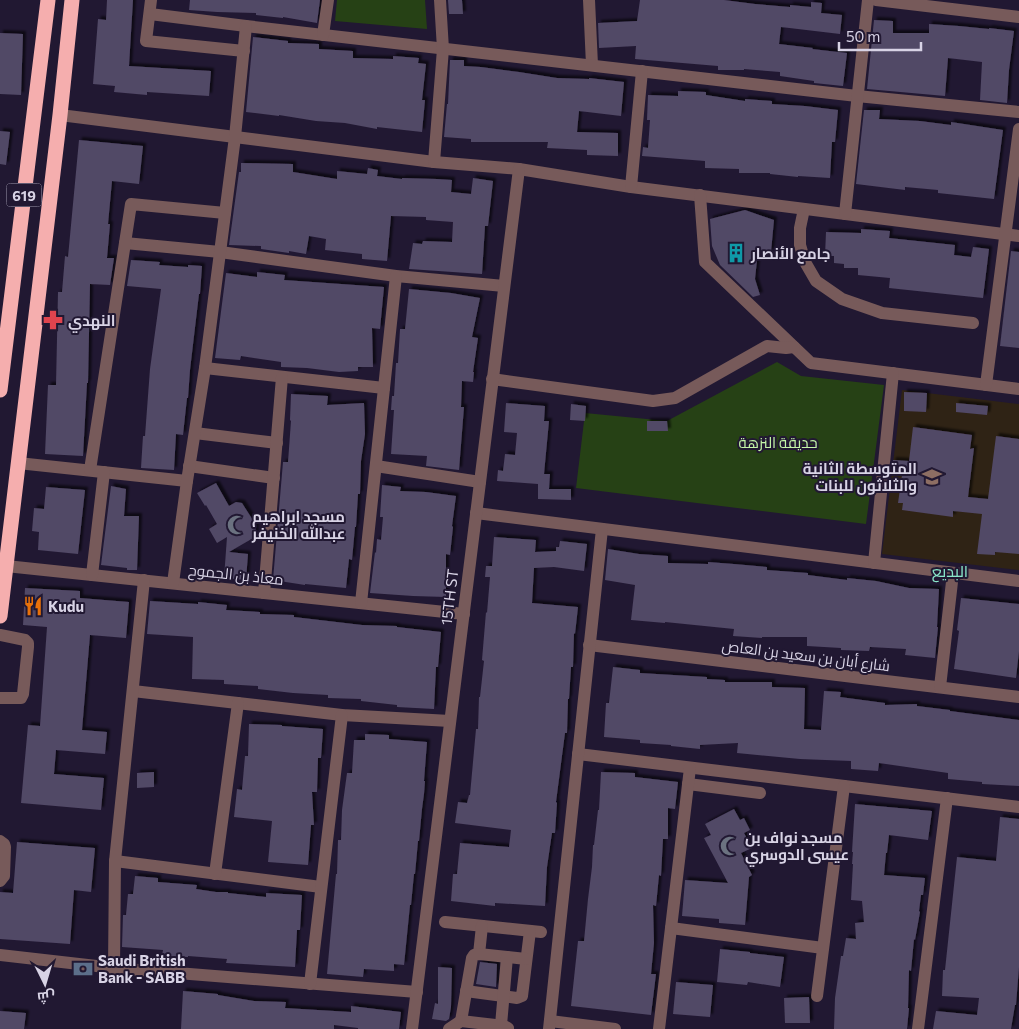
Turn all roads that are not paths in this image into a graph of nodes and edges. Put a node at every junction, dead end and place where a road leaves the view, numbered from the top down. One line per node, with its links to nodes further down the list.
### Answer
1 (48, 0): 35 (highway, 619)
2 (72, 0): 20 (highway, 619)
3 (151, 0): 10 (street)
4 (328, 0): 13 (street)
5 (440, 0): 14 (street)
6 (589, 0): 16 (street)
7 (868, 0): 18 (street)
8 (876, 0): 9 (street)
9 (950, 4): 11 (street)
10 (150, 14): 12 (street); 15 (street)
11 (1019, 17)
12 (246, 26): 13 (street); 15 (street)
13 (324, 35): 14 (street)
14 (443, 49): 16 (street); 23 (street)
15 (244, 51): 22 (street)
16 (592, 65): 17 (street)
17 (642, 71): 18 (street); 25 (street)
18 (857, 96): 19 (street); 29 (street)
19 (1019, 112)
20 (60, 114): 22 (street); 48 (highway, 619)
21 (1019, 129): 30 (street)
22 (235, 137): 23 (street); 28 (street)
23 (434, 162): 24 (street)
24 (518, 169): 25 (street); 34 (street, 15TH ST)
25 (631, 187): 26 (street)
26 (700, 195): 27 (street); 37 (street)
27 (804, 208): 29 (street); 36 (street)
28 (225, 213): 31 (street); 32 (street)
29 (845, 214): 30 (street)
30 (1013, 235): 42 (street)
31 (125, 243): 32 (street); 51 (street)
32 (220, 252): 33 (street); 38 (street)
33 (396, 276): 34 (street); 43 (street)
34 (504, 286): 41 (street, 15TH ST)
35 (4, 314): 45 (highway, 619)
36 (973, 322)
37 (794, 347): 39 (street); 41 (street)
38 (205, 368): 40 (street); 46 (street)
39 (893, 373): 42 (street); 58 (street)
40 (282, 377): 43 (street); 47 (street)
41 (492, 379): 55 (street, 15TH ST)
42 (986, 385): 44 (street)
43 (384, 388): 50 (street)
44 (1019, 389)
45 (0, 390)
46 (195, 433): 47 (street); 49 (street)
47 (277, 443): 53 (street)
48 (18, 463): 51 (street); 59 (highway, 619)
49 (190, 466): 53 (street); 54 (street)
50 (376, 466): 55 (street); 66 (street)
51 (90, 470): 52 (street)
52 (104, 472): 54 (street); 61 (street)
53 (274, 478): 65 (street)
54 (187, 481): 64 (street)
55 (480, 482): 56 (street, 15TH ST)
56 (476, 513): 57 (street); 67 (street, 15TH ST)
57 (602, 529): 58 (street); 70 (street)
58 (874, 563): 60 (street)
59 (6, 566): 61 (street, معاذ بن الجموح); 68 (highway, 619)
60 (953, 572): 63 (street); 71 (street)
61 (92, 575): 62 (street, معاذ بن الجموح)
62 (144, 580): 64 (street, معاذ بن الجموح); 72 (street)
63 (1019, 581)
64 (173, 583): 65 (street, معاذ بن الجموح)
65 (264, 593): 66 (street, معاذ بن الجموح)
66 (361, 603): 67 (street, معاذ بن الجموح)
67 (464, 614): 77 (street, 15TH ST)
68 (0, 616)
69 (0, 635): 74 (street)
70 (589, 645): 71 (street, شارع أبان بن سعيد بن العاص); 78 (street)
71 (940, 687): 73 (street, شارع أبان بن سعيد بن العاص)
72 (133, 692): 75 (street); 86 (street)
73 (1019, 697)
74 (0, 698)
75 (238, 703): 76 (street); 87 (street)
76 (342, 715): 77 (street); 89 (street)
77 (450, 721): 101 (street, 15TH ST)
78 (578, 754): 79 (street); 105 (street)
79 (690, 768): 80 (street); 81 (street)
80 (688, 784): 82 (street); 92 (street)
81 (844, 786): 83 (street); 93 (street)
82 (760, 794)
83 (947, 798): 84 (street); 111 (street)
84 (1019, 807)
85 (0, 841): 88 (street)
86 (115, 861): 87 (street); 98 (street)
87 (215, 874): 89 (street)
88 (0, 881)
89 (321, 887): 99 (street)
90 (445, 922): 91 (street)
91 (482, 926): 94 (street); 97 (street)
92 (671, 928): 93 (street); 110 (street)
93 (823, 948): 103 (street)
94 (479, 954): 96 (street); 100 (street)
95 (0, 955): 98 (street)
96 (507, 957): 97 (street); 102 (street)
97 (526, 959): 102 (street)
98 (114, 968): 99 (street)
99 (310, 984): 101 (street)
100 (466, 991): 102 (street); 104 (street)
101 (417, 992): 107 (street, 15TH ST)
102 (503, 996): 106 (street)
103 (818, 996)
104 (461, 1021): 106 (street); 108 (street)
105 (549, 1025): 109 (street)
106 (505, 1027)
107 (412, 1029)
108 (449, 1029)
109 (615, 1029)
110 (659, 1029)
111 (918, 1029)

